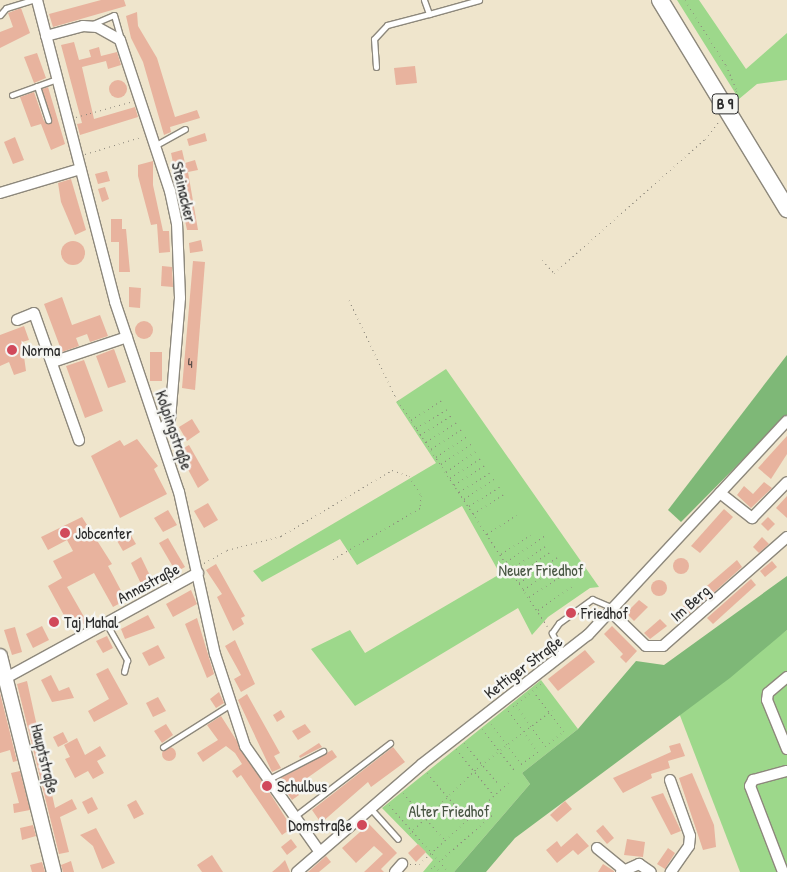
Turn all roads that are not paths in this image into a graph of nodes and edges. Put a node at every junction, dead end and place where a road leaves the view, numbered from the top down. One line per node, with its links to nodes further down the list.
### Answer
1 (32, 0): 7 (lane)
2 (37, 0): 10 (street, Kolpingstraße)
3 (424, 0): 8 (lane)
4 (479, 0): 8 (lane)
5 (660, 0): 22 (highway, B 9, bridge)
6 (672, 0): 20 (highway, B 9)
7 (0, 14)
8 (429, 14): 12 (lane)
9 (88, 26): 10 (street); 11 (street); 11 (lane)
10 (46, 36): 13 (street, Kolpingstraße)
11 (120, 40): 18 (street, Steinacker)
12 (376, 68)
13 (58, 79): 14 (lane); 19 (street, Kolpingstraße)
14 (37, 86): 15 (lane); 16 (lane)
15 (12, 95)
16 (48, 120)
17 (184, 129): 18 (lane)
18 (156, 145): 27 (street, Steinacker)
19 (80, 169): 21 (street); 24 (street, Kolpingstraße)
20 (787, 189)
21 (0, 193)
22 (787, 209)
23 (17, 320): 25 (street)
24 (127, 337): 25 (street); 27 (street, Kolpingstraße)
25 (53, 362): 28 (street)
26 (787, 421): 30 (street, Kettiger Straße)
27 (160, 433): 32 (street, Kolpingstraße)
28 (79, 440)
29 (787, 482): 30 (street)
30 (720, 493): 33 (street, Kettiger Straße)
31 (787, 537): 33 (street, Im Berg)
32 (198, 571): 34 (street, Annastraße); 40 (street, Kolpingstraße)
33 (612, 610): 36 (street, Kettiger Straße); 36 (lane)
34 (106, 623): 37 (lane); 39 (street, Annastraße)
35 (0, 656): 39 (main road, Hauptstraße)
36 (564, 656): 48 (street, Kettiger Straße)
37 (124, 672)
38 (787, 677): 43 (street)
39 (6, 678): 55 (main road, Hauptstraße)
40 (231, 704): 42 (lane); 46 (street, Kolpingstraße)
41 (390, 743): 49 (lane)
42 (163, 747)
43 (787, 749)
44 (323, 751): 46 (lane)
45 (787, 771): 60 (street)
46 (268, 779): 49 (street, Kolpingstraße)
47 (670, 780): 59 (street)
48 (371, 809): 50 (lane); 52 (street, Kettiger Straße)
49 (294, 816): 52 (street, Kolpingstraße)
50 (398, 839)
51 (596, 848): 54 (street)
52 (319, 851): 56 (street, Kettiger Straße)
53 (402, 864): 57 (street)
54 (622, 870): 58 (street)
55 (54, 872)
56 (297, 872)
57 (395, 872)
58 (651, 872)
59 (671, 872)
60 (783, 872)

